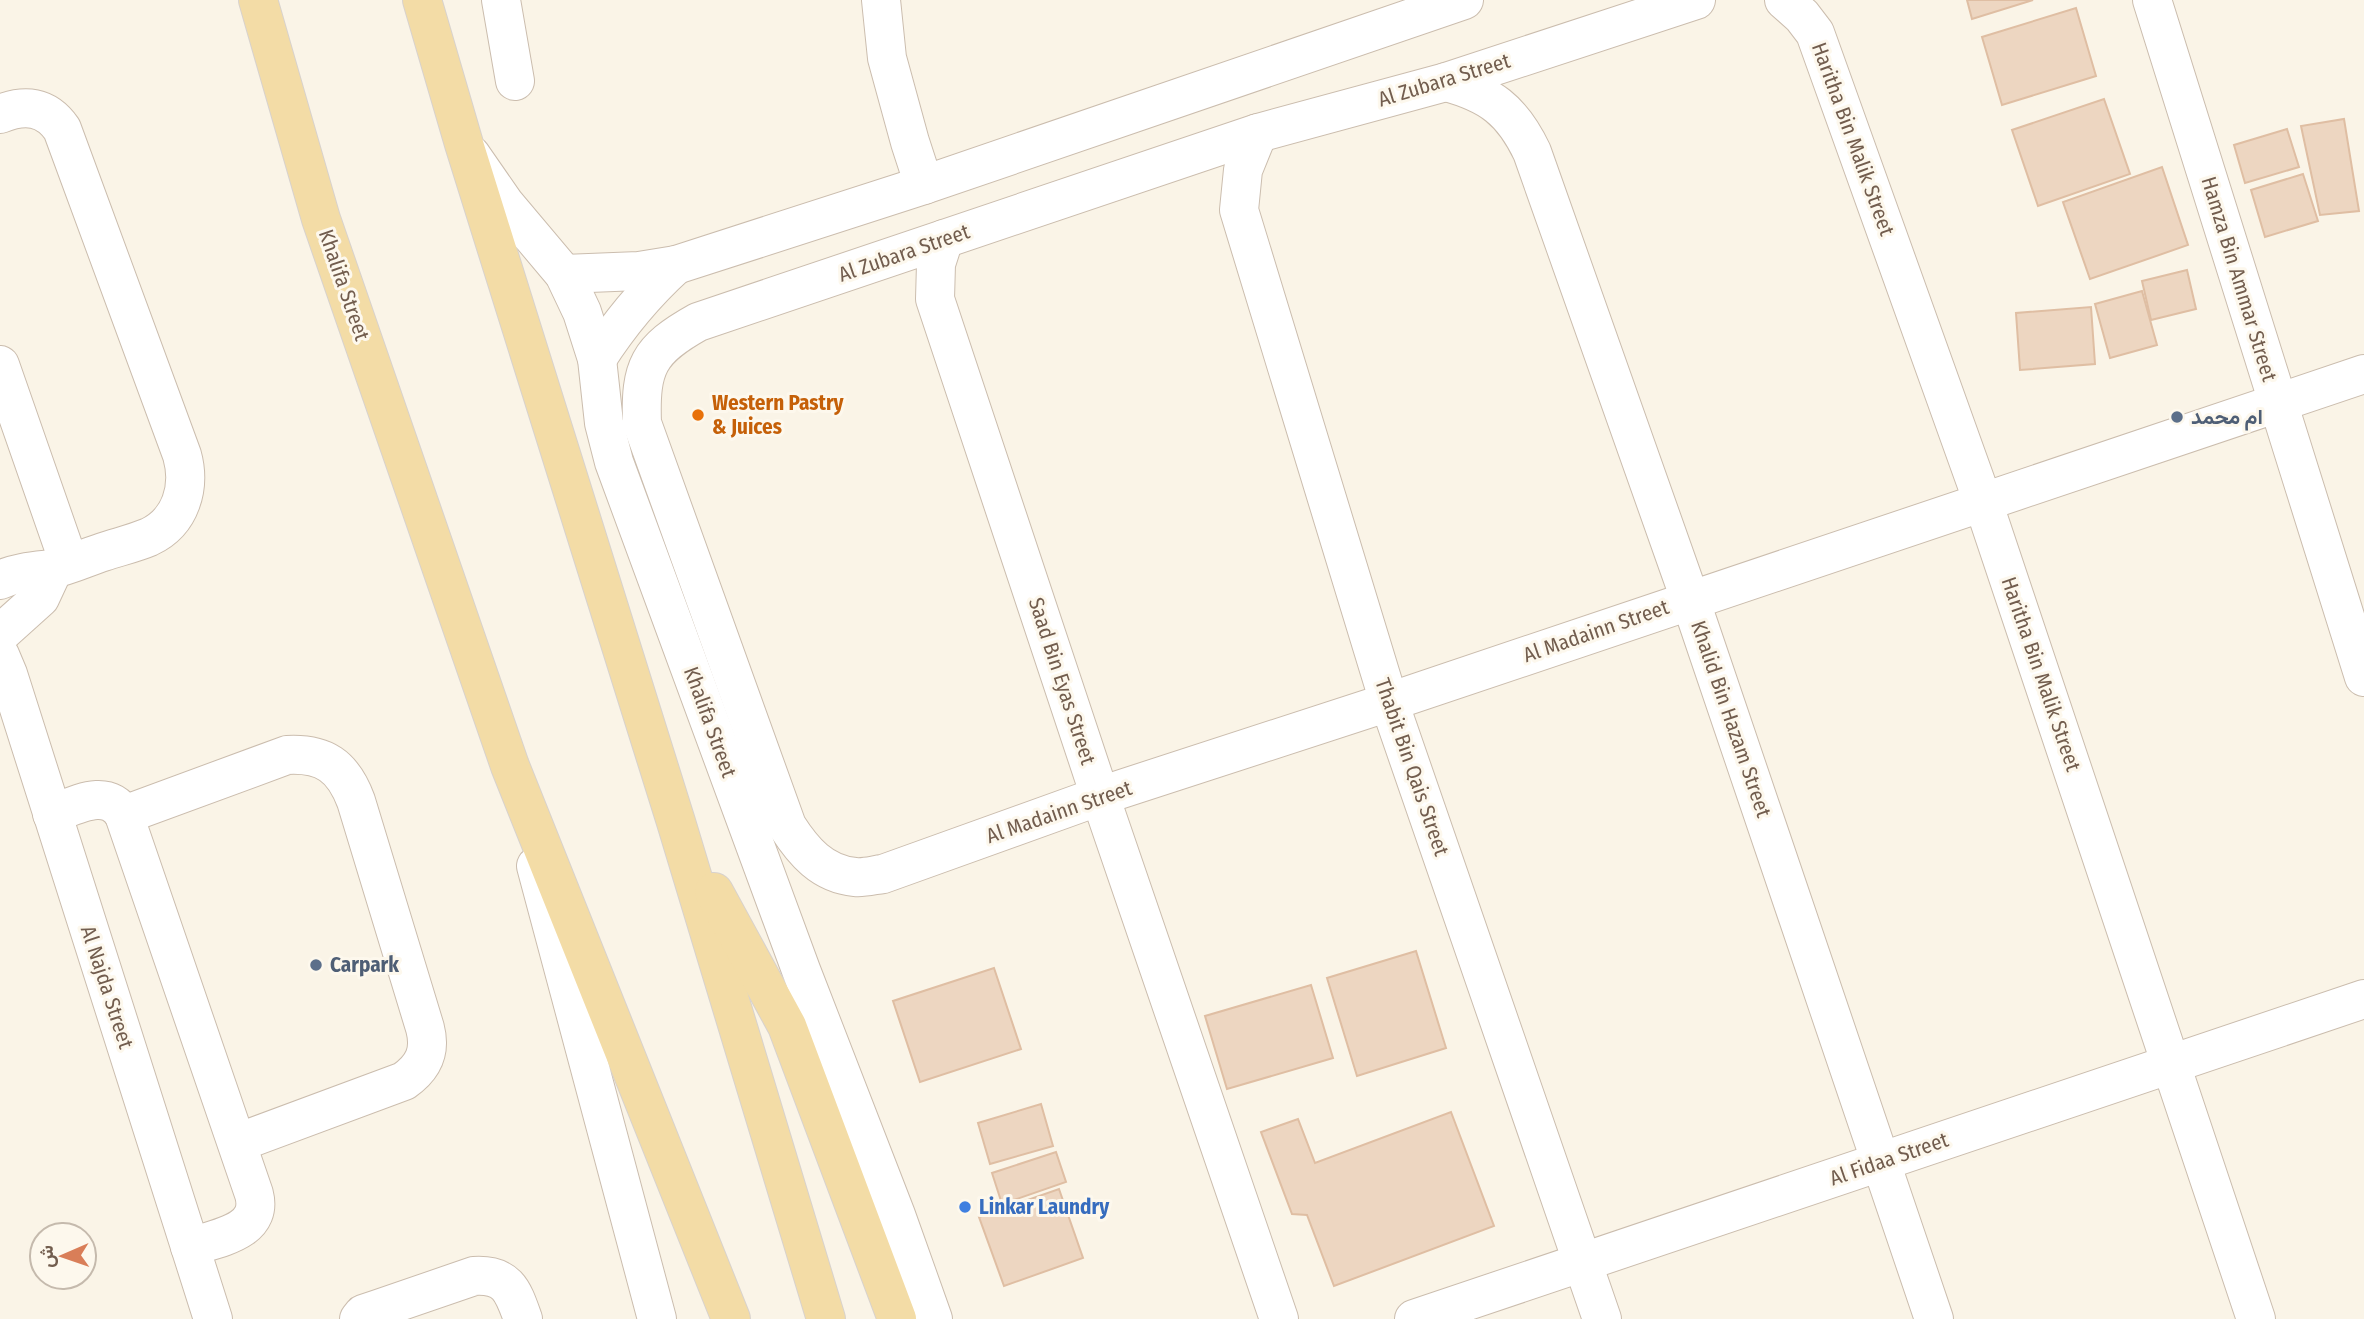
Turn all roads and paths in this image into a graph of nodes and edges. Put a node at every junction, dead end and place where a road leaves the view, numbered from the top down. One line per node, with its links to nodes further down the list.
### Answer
1 (258, 0): 35 (main road, Khalifa Street)
2 (422, 0): 11 (main road, Khalifa Street)
3 (430, 0): 11 (street)
4 (501, 0): 12 (street)
5 (881, 0): 18 (street)
6 (1464, 0): 18 (street)
7 (1696, 0): 13 (street, Al Zubara Street)
8 (1784, 0): 10 (street, Haritha Bin Malik Street)
9 (2152, 0): 26 (street, Hamza Bin Ammar Street)
10 (1816, 16): 27 (street, Haritha Bin Malik Street)
11 (437, 50): 16 (main road, Khalifa Street)
12 (516, 81)
13 (1446, 82): 15 (street, Al Zubara Street); 30 (street, Khalid Bin Hazam Street)
14 (0, 114): 28 (street)
15 (1258, 133): 17 (street, Al Zubara Street); 19 (street)
16 (464, 144): 22 (street, Khalifa Street); 39 (main road, Khalifa Street)
17 (1165, 164): 19 (street); 20 (street, Al Zubara Street)
18 (925, 185): 21 (street)
19 (1239, 210): 34 (street, Thabit Bin Qais Street)
20 (944, 239): 36 (street, Saad Bin Eyas Street); 40 (street, Al Zubara Street)
21 (676, 265): 22 (street); 23 (street)
22 (564, 275): 23 (street, Khalifa Street)
23 (597, 359): 54 (street, Khalifa Street)
24 (0, 365): 28 (street)
25 (2364, 374): 26 (street, Al Madainn Street)
26 (2277, 403): 27 (street, Al Madainn Street); 33 (street, Hamza Bin Ammar Street)
27 (1983, 502): 30 (street, Al Madainn Street); 42 (street, Haritha Bin Malik Street)
28 (61, 566): 29 (street); 31 (street)
29 (0, 580)
30 (1690, 599): 34 (street, Al Madainn Street); 44 (street, Khalid Bin Hazam Street)
31 (0, 634)
32 (0, 655): 37 (street, Al Najda Street)
33 (2364, 677)
34 (1389, 702): 36 (street, Al Madainn Street); 46 (street, Thabit Bin Qais Street)
35 (510, 766): 50 (street, Khalifa Street); 51 (main road, Khalifa Street)
36 (1100, 796): 40 (street, Al Madainn Street); 55 (street, Saad Bin Eyas Street)
37 (52, 814): 38 (street); 45 (street, Al Najda Street)
38 (124, 815): 43 (street); 43 (street)
39 (676, 822): 52 (main road, Khalifa Street); 53 (main road)
40 (828, 869)
41 (2364, 999): 42 (street, Al Fidaa Street)
42 (2171, 1064): 44 (street, Al Fidaa Street); 59 (street, Haritha Bin Malik Street)
43 (237, 1143): 45 (street)
44 (1881, 1162): 46 (street, Al Fidaa Street); 58 (street, Khalid Bin Hazam Street)
45 (190, 1247): 47 (street, Al Najda Street)
46 (1583, 1263): 56 (street, Al Fidaa Street); 57 (street, Thabit Bin Qais Street)
47 (213, 1319)
48 (359, 1319): 49 (street)
49 (523, 1319)
50 (657, 1319)
51 (731, 1319)
52 (826, 1319)
53 (897, 1319)
54 (933, 1319)
55 (1279, 1319)
56 (1414, 1319)
57 (1602, 1319)
58 (1934, 1319)
59 (2256, 1319)

